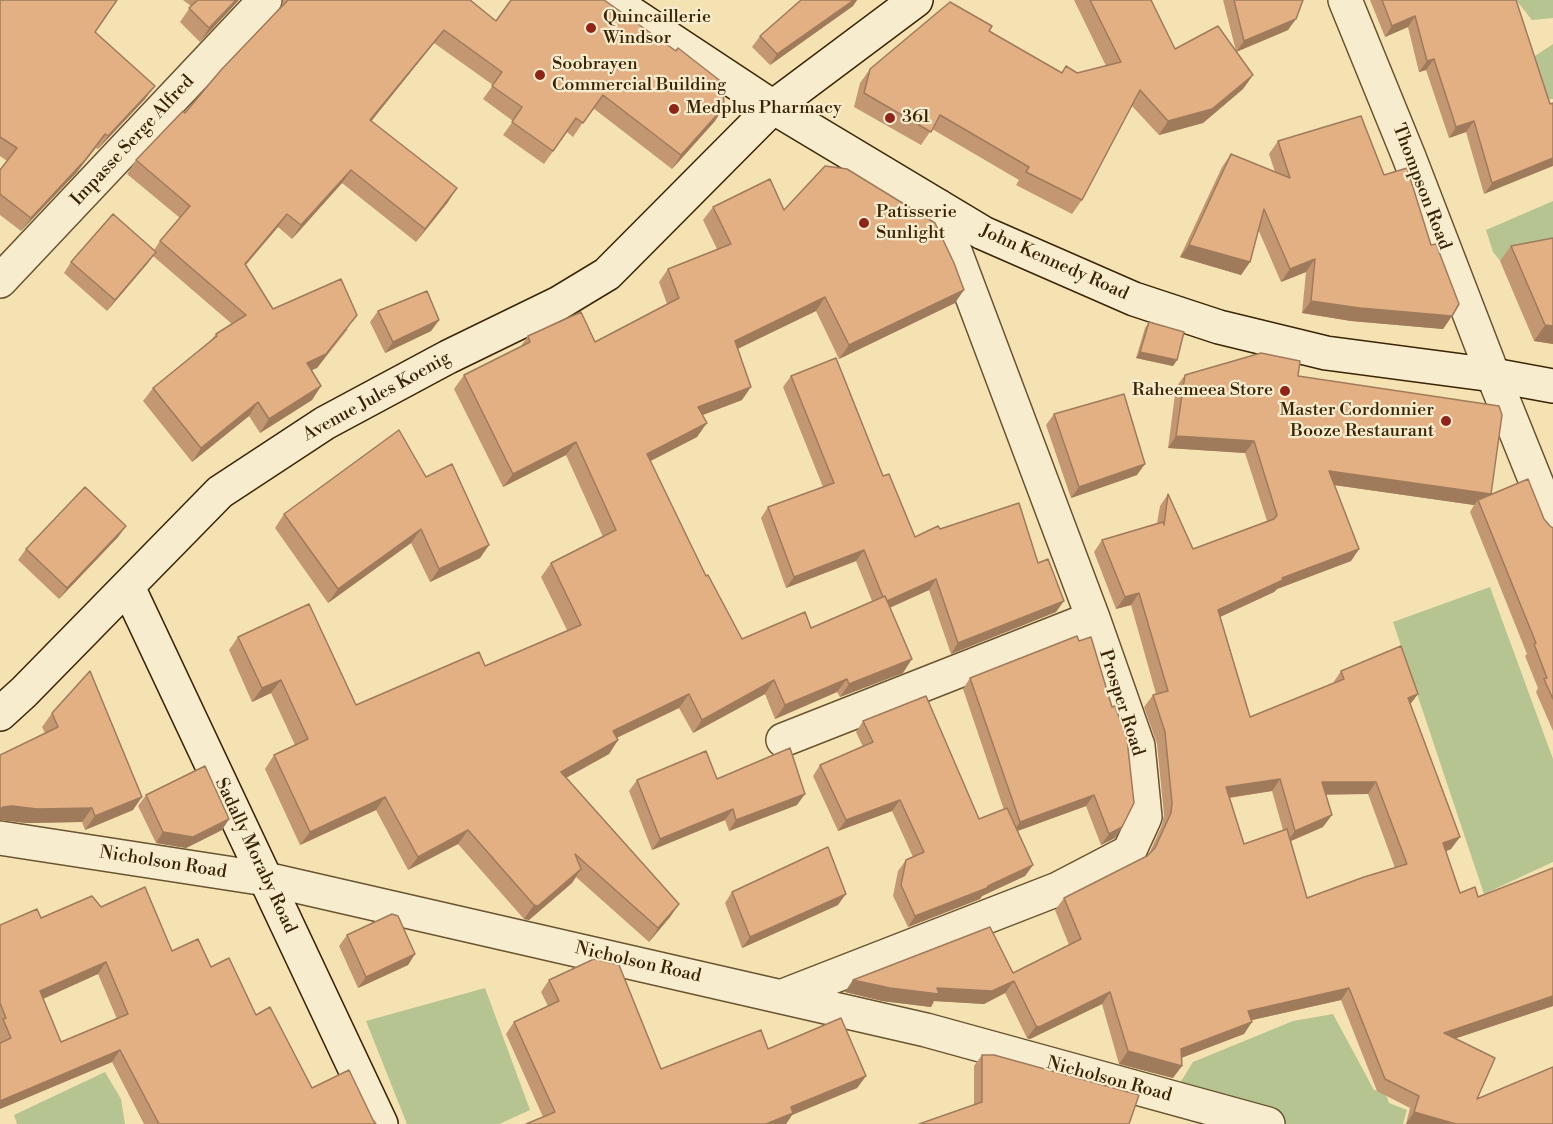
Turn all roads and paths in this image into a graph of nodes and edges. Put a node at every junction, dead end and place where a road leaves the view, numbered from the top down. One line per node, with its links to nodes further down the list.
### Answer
1 (265, 0): 7 (street, Impasse Serge Alfred)
2 (611, 0): 5 (street, John Kennedy Road)
3 (916, 0): 5 (street, Avenue Jules Koenig)
4 (1345, 0): 8 (street, Thompson Road)
5 (773, 107): 6 (street, John Kennedy Road); 11 (street, Avenue Jules Koenig)
6 (938, 206): 8 (street, John Kennedy Road); 12 (street, Prosper Road)
7 (0, 281)
8 (1493, 375): 9 (street, John Kennedy Road); 10 (street, Thompson Road)
9 (1553, 386)
10 (1553, 524)
11 (128, 587): 13 (street, Avenue Jules Koenig); 16 (street, Sadally Moraby Road)
12 (1093, 618): 14 (street); 17 (street, Prosper Road)
13 (0, 714)
14 (783, 740)
15 (0, 838): 16 (street, Nicholson Road)
16 (266, 879): 17 (street, Nicholson Road); 18 (street, Sadally Moraby Road)
17 (783, 996): 19 (street, Nicholson Road)
18 (381, 1124)
19 (1268, 1124)

